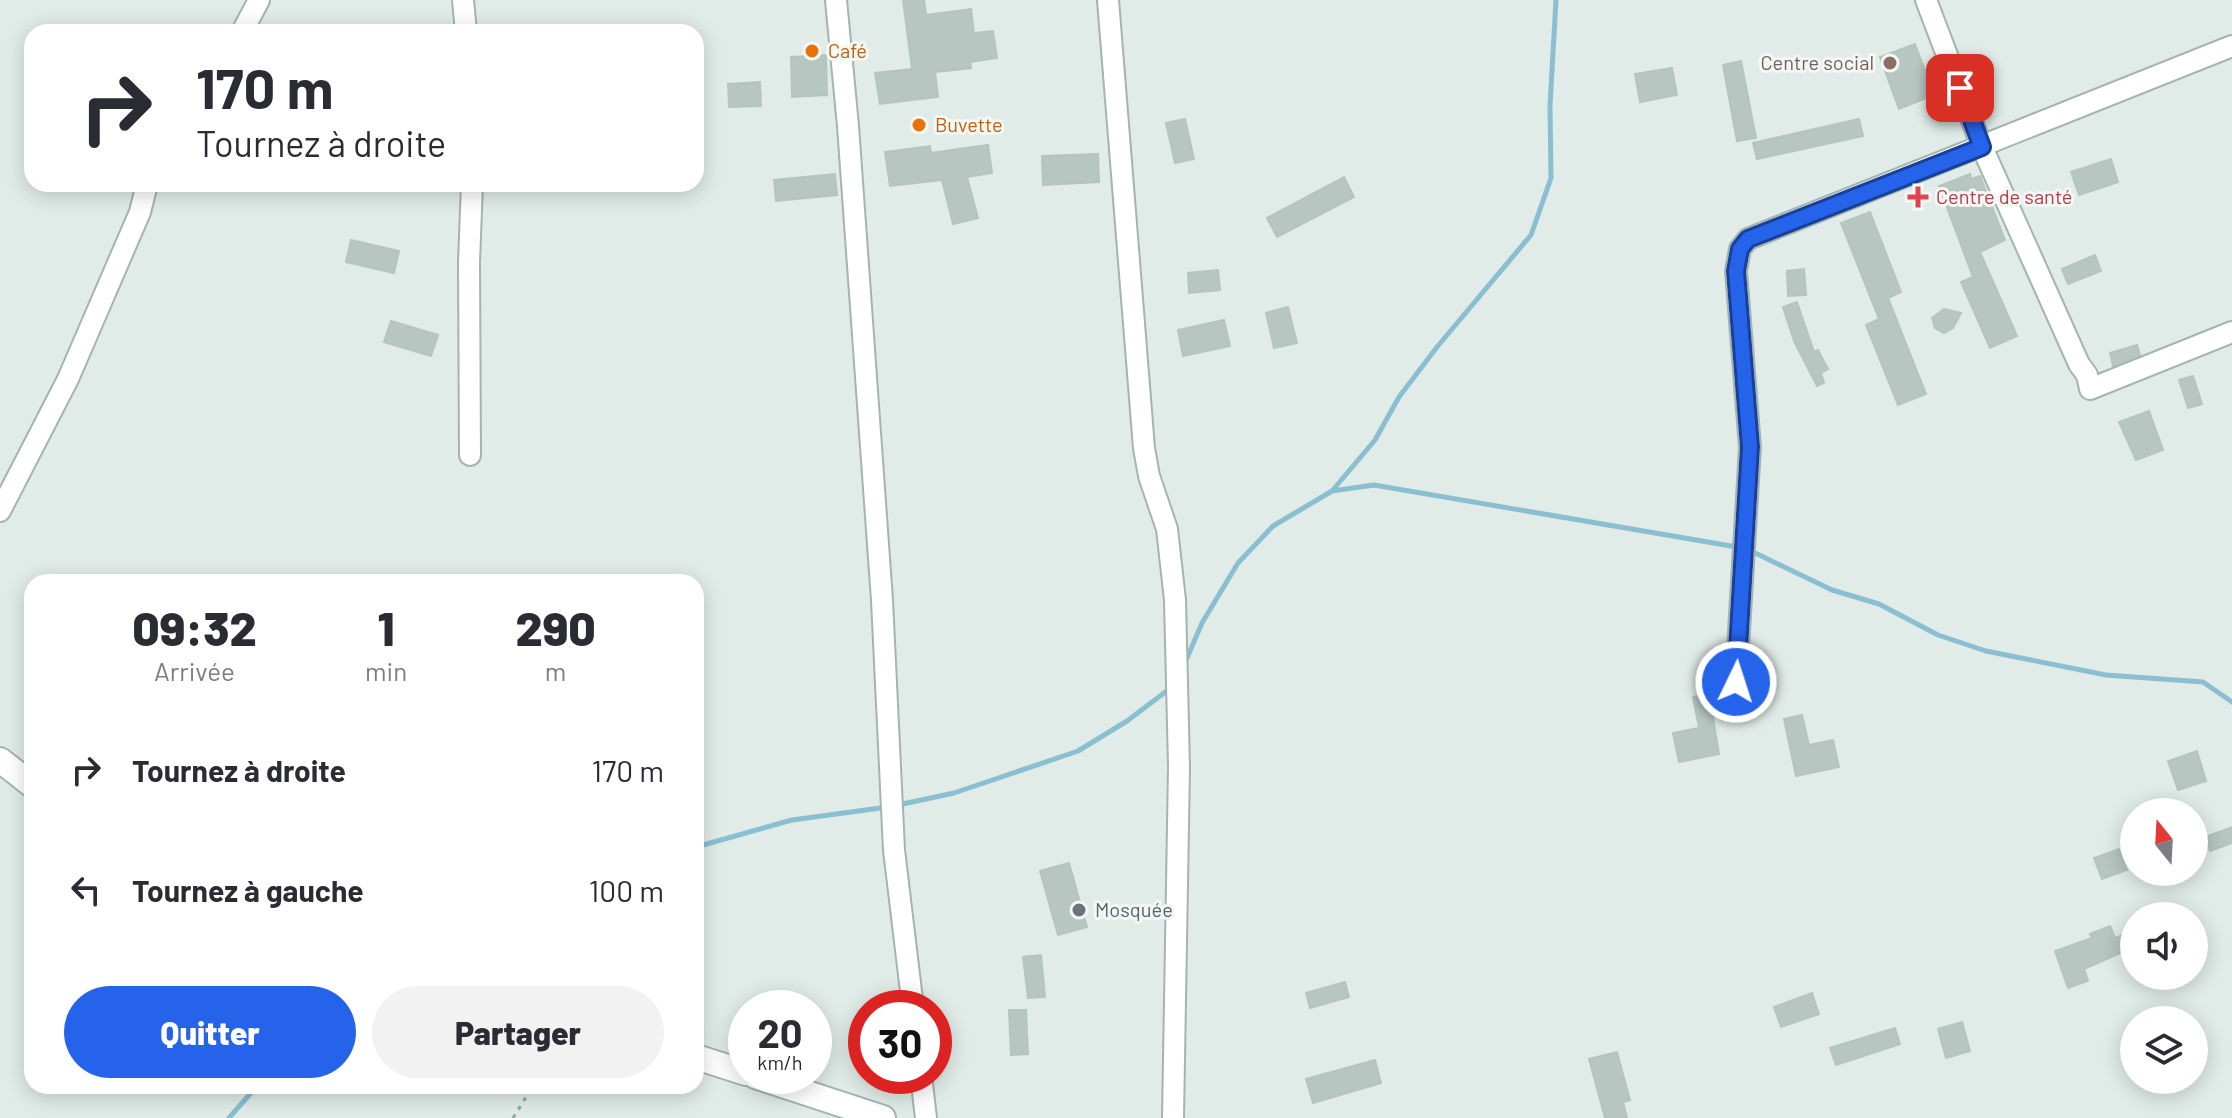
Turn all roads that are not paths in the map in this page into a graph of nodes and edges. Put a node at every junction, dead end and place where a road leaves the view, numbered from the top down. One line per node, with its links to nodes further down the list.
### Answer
1 (259, 0): 6 (street)
2 (463, 0): 7 (street)
3 (836, 0): 18 (street)
4 (1108, 0): 25 (street)
5 (1926, 0): 9 (street)
6 (246, 24)
7 (465, 24)
8 (2232, 46): 9 (street)
9 (1982, 147): 12 (street); 15 (street)
10 (145, 192): 14 (street)
11 (472, 192): 13 (street)
12 (2232, 332)
13 (470, 455)
14 (0, 511)
15 (1736, 682)
16 (0, 760): 17 (street)
17 (24, 779)
18 (911, 990)
19 (704, 1060): 20 (street)
20 (728, 1067)
21 (810, 1094): 23 (street)
22 (923, 1094): 24 (street)
23 (883, 1118)
24 (926, 1118)
25 (1173, 1118)

